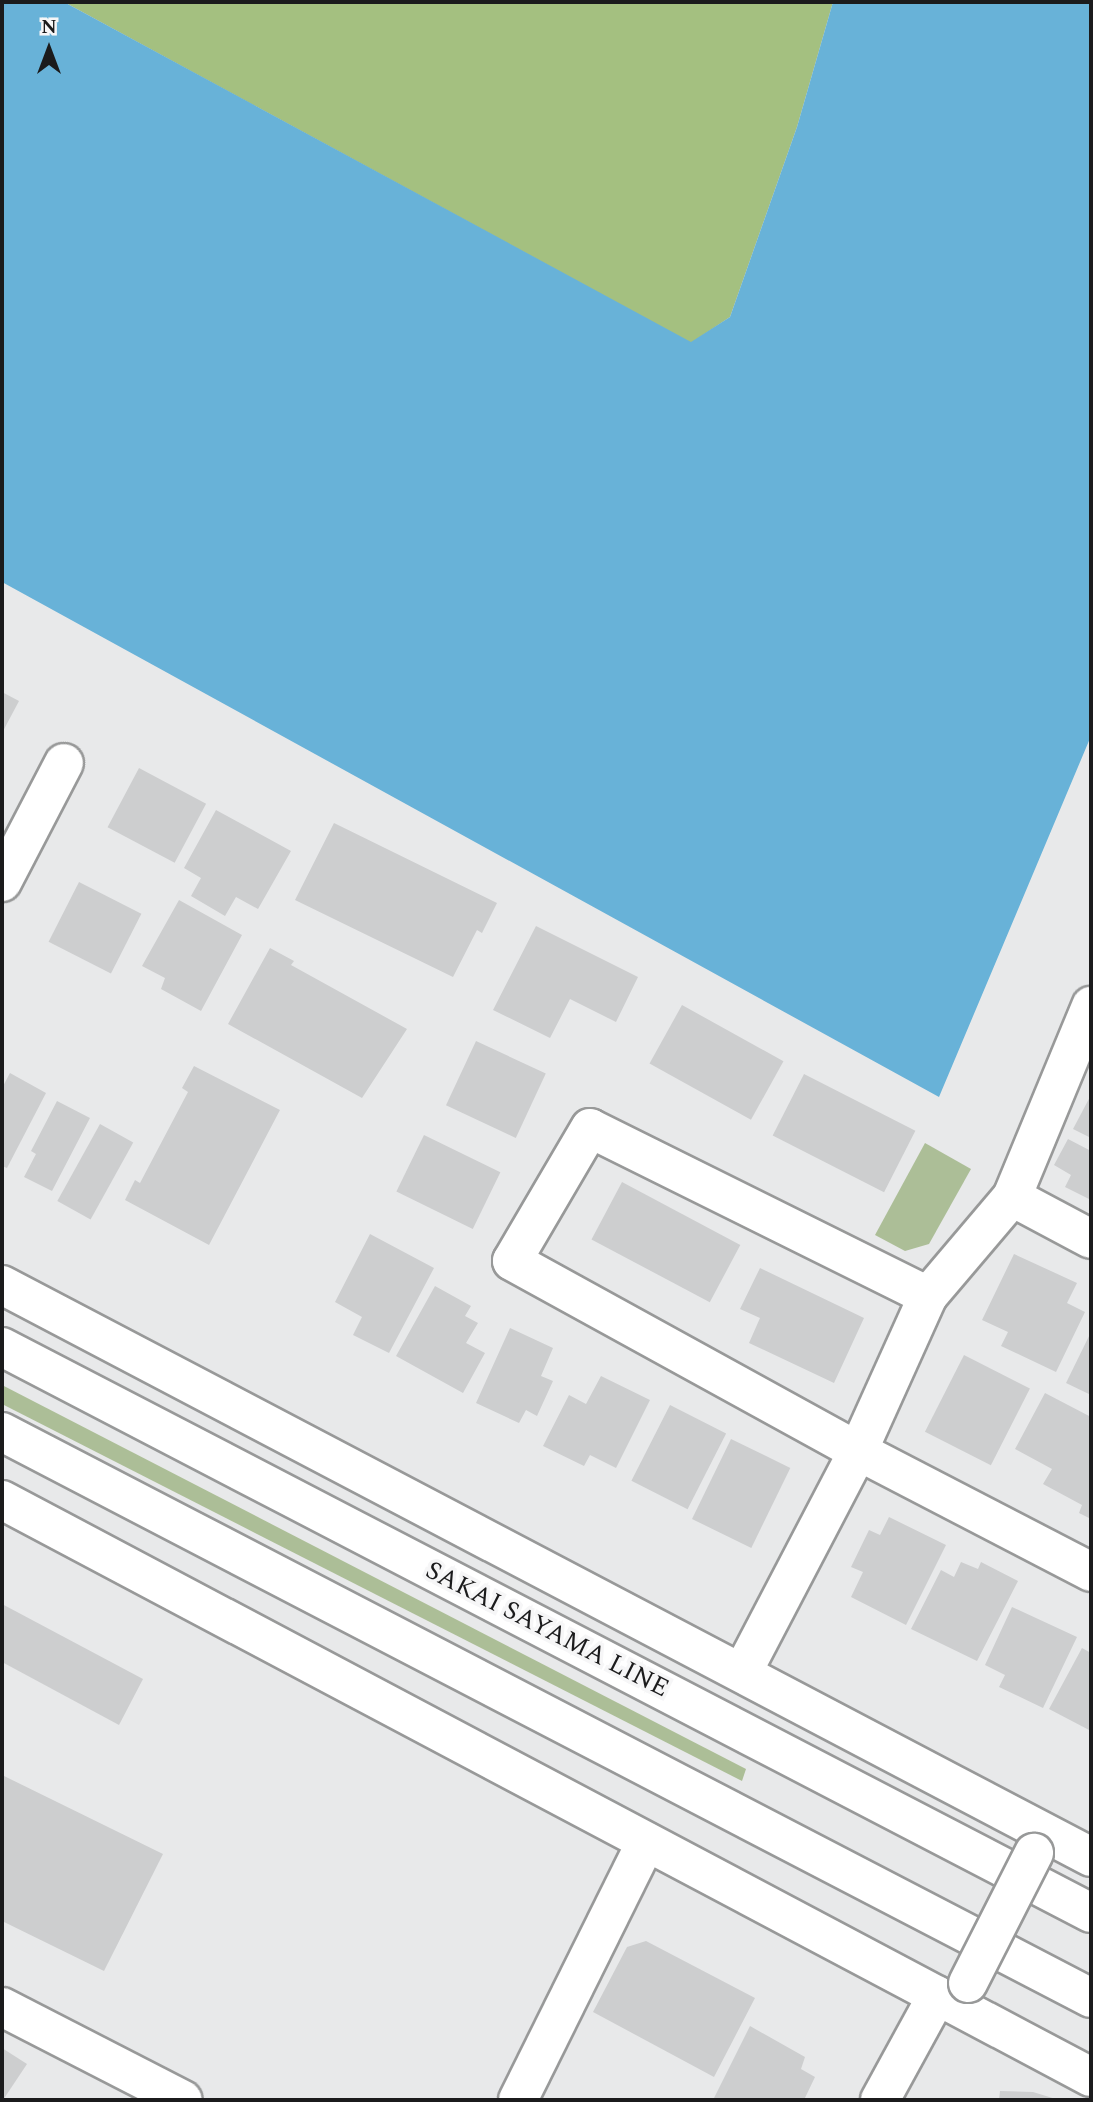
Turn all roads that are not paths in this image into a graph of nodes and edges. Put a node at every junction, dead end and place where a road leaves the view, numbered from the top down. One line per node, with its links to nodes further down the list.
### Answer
1 (64, 763): 2 (main road)
2 (2, 882)
3 (1091, 1006): 4 (main road)
4 (1012, 1197): 5 (main road); 7 (main road)
5 (1091, 1239)
6 (2, 1285): 13 (main road)
7 (928, 1296): 10 (main road); 10 (main road)
8 (2, 1347): 17 (main road, SAKAI SAYAMA LINE)
9 (2, 1432): 19 (main road)
10 (858, 1451): 12 (main road); 13 (main road)
11 (2, 1500): 14 (main road)
12 (1091, 1572)
13 (743, 1671): 15 (main road)
14 (646, 1842): 18 (main road); 23 (main road)
15 (1039, 1843): 16 (main road); 18 (main road, bridge)
16 (1091, 1857)
17 (1091, 1913)
18 (953, 1995): 21 (main road); 24 (main road)
19 (1091, 1998)
20 (2, 2007): 22 (main road)
21 (1091, 2077)
22 (183, 2100)
23 (518, 2100)
24 (880, 2100)

